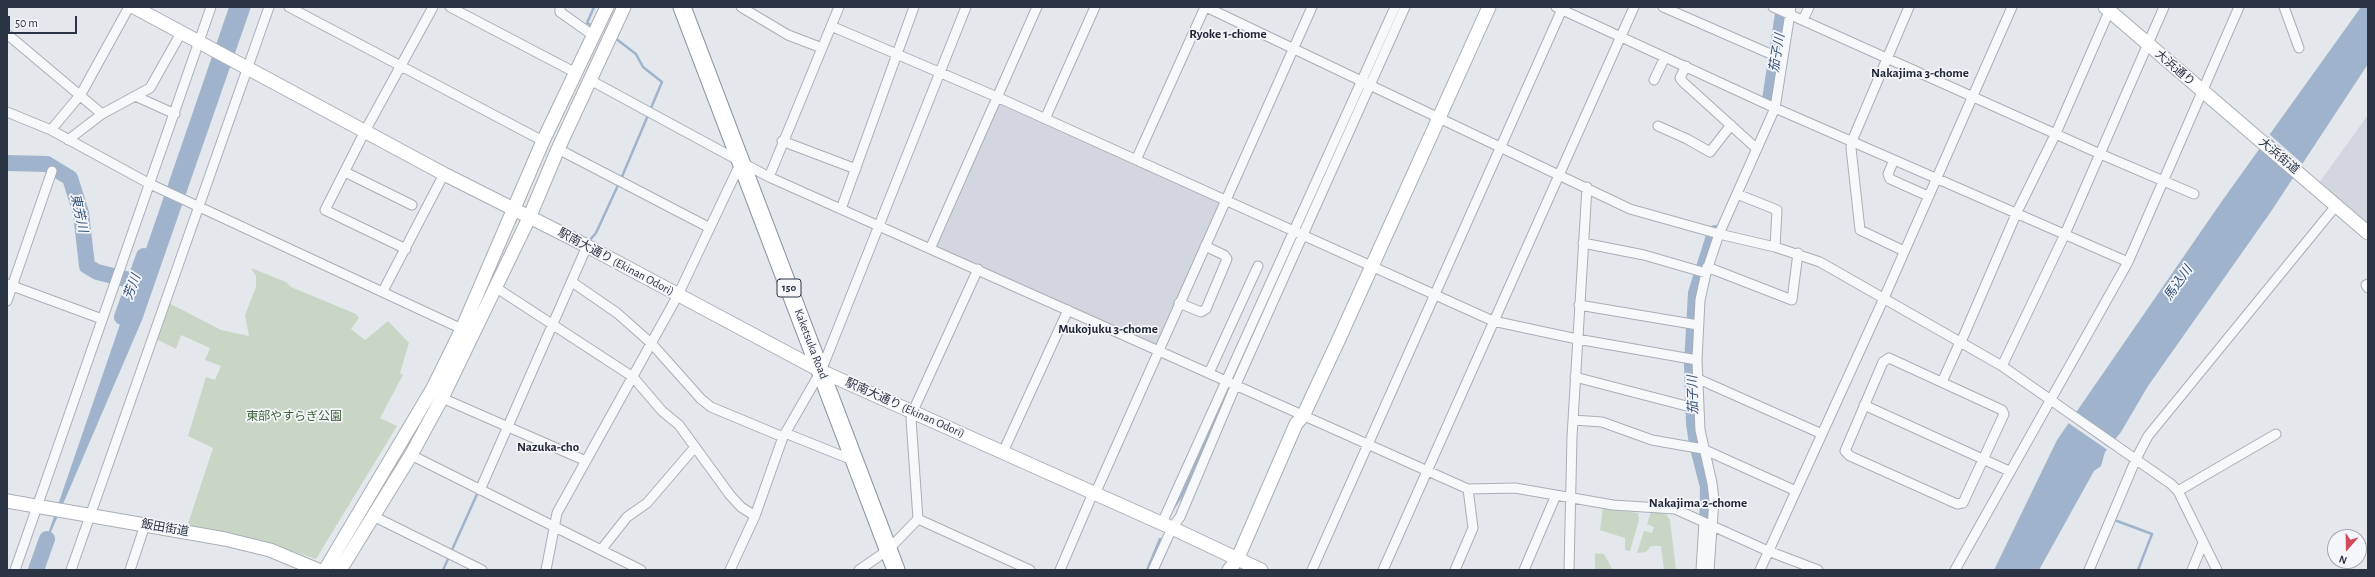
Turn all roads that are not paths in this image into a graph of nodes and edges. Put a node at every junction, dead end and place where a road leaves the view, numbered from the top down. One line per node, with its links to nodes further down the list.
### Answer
1 (129, 7): 59 (street)
2 (134, 7): 37 (street, 駅南大通り (Ekinan Odori))
3 (211, 7): 42 (street)
4 (269, 7): 52 (street)
5 (290, 7): 50 (street)
6 (433, 7): 50 (street)
7 (450, 7): 54 (street)
8 (607, 7): 39 (street)
9 (624, 7): 55 (street)
10 (682, 7): 85 (highway, Kaketsuka Road / 150)
11 (741, 7): 43 (street)
12 (839, 7): 36 (street)
13 (914, 7): 46 (street)
14 (966, 7): 53 (street)
15 (1037, 7): 62 (street)
16 (1095, 7): 68 (street)
17 (1205, 7): 45 (street); 83 (street)
18 (1312, 7): 45 (street)
19 (1395, 7): 57 (street)
20 (1405, 7): 57 (street)
21 (1489, 7): 67 (street)
22 (1634, 7): 40 (street)
23 (1663, 7): 49 (street)
24 (1774, 7): 34 (street)
25 (1809, 7): 35 (street)
26 (1909, 7): 48 (street)
27 (2012, 7): 61 (street)
28 (2164, 7): 41 (street)
29 (2239, 7): 58 (street)
30 (2284, 7): 44 (street)
31 (1560, 8): 40 (street); 79 (street)
32 (2108, 8): 41 (street, 大浜通り); 74 (street)
33 (558, 9): 39 (street)
34 (1790, 11): 35 (street); 49 (street)
35 (1804, 20): 48 (street)
36 (831, 26): 43 (street); 46 (street)
37 (181, 33): 42 (street, 駅南大通り (Ekinan Odori)); 60 (street)
38 (7, 34): 59 (street)
39 (594, 36): 54 (street)
40 (1621, 37): 47 (street); 89 (street)
41 (2147, 44): 58 (street, 大浜通り); 82 (street)
42 (201, 45): 52 (street, 駅南大通り (Ekinan Odori)); 66 (street)
43 (822, 48): 77 (street)
44 (2299, 48)
45 (1294, 50): 57 (street); 99 (street)
46 (897, 55): 53 (street); 86 (street)
47 (1665, 57): 51 (street); 56 (street)
48 (1886, 58): 61 (street); 78 (street)
49 (1782, 59): 63 (street)
50 (401, 65): 73 (street); 76 (street)
51 (1686, 66): 63 (street); 69 (street)
52 (246, 68): 73 (street, 駅南大通り (Ekinan Odori)); 101 (street)
53 (940, 72): 62 (street); 107 (street)
54 (576, 73): 76 (street)
55 (590, 80): 80 (street); 85 (street)
56 (1654, 80)
57 (1366, 83): 67 (street); 111 (street)
58 (2202, 92): 71 (street, 大浜通り); 93 (street)
59 (81, 94): 65 (street); 72 (street)
60 (135, 96): 65 (street); 66 (street)
61 (1972, 96): 74 (street); 92 (street)
62 (997, 97): 68 (street); 118 (street)
63 (1774, 108): 78 (street); 81 (street)
64 (7, 112): 72 (street)
65 (102, 114): 75 (street)
66 (175, 114): 94 (street)
67 (1439, 117): 79 (street); 123 (street)
68 (1045, 119): 83 (street)
69 (1730, 125): 70 (street); 81 (street)
70 (1658, 126)
71 (2246, 129): 102 (street, 大浜街道)
72 (51, 130): 75 (street)
73 (365, 131): 88 (street); 90 (street, 駅南大通り (Ekinan Odori))
74 (2056, 133): 82 (street); 105 (street)
75 (68, 140): 94 (street)
76 (543, 141): 103 (street)
77 (782, 141): 86 (street); 91 (street)
78 (1852, 141): 84 (street); 119 (street)
79 (1501, 146): 89 (street); 133 (street)
80 (558, 149): 106 (street); 108 (street)
81 (1757, 149): 96 (street)
82 (2098, 153): 93 (street); 112 (street)
83 (1136, 160): 99 (street)
84 (1894, 160): 92 (street); 98 (street)
85 (741, 162): 91 (street); 108 (street); 150 (highway, Kaketsuka Road / 150)
86 (856, 169): 104 (street)
87 (52, 171): 128 (street)
88 (345, 172): 100 (street); 117 (street)
89 (1559, 173): 95 (street); 140 (street)
90 (444, 174): 103 (street, 駅南大通り (Ekinan Odori)); 117 (street)
91 (769, 177): 104 (street)
92 (1936, 179): 98 (street); 105 (street)
93 (2163, 181): 97 (street); 121 (street)
94 (151, 184): 101 (street); 139 (street)
95 (1587, 187): 109 (street); 113 (street)
96 (1737, 194): 109 (street); 116 (street)
97 (2194, 194)
98 (1928, 196): 119 (street)
99 (1226, 200): 111 (street); 115 (street)
100 (412, 205)
101 (199, 206): 131 (street); 188 (street)
102 (2335, 207): 110 (street); 174 (street)
103 (513, 209): 106 (street, 駅南大通り (Ekinan Odori)); 143 (street)
104 (841, 209): 107 (street)
105 (2017, 212): 112 (street); 145 (street)
106 (529, 218): 114 (street, 駅南大通り (Ekinan Odori)); 129 (street)
107 (879, 226): 118 (street); 150 (street)
108 (710, 228): 132 (street)
109 (1717, 233): 116 (street); 125 (street)
110 (2368, 233)
111 (1299, 234): 123 (street); 156 (street)
112 (2065, 234): 121 (street); 149 (street)
113 (1583, 243): 125 (street); 137 (street)
114 (587, 246): 126 (street); 132 (street, 駅南大通り (Ekinan Odori))
115 (1205, 246): 136 (street); 136 (street)
116 (1775, 247): 120 (street)
117 (406, 249): 131 (street)
118 (930, 249): 124 (street)
119 (1904, 251): 134 (street)
120 (1798, 253): 125 (street); 134 (street)
121 (2128, 262): 158 (street)
122 (1258, 266): 151 (street)
123 (1371, 266): 133 (street); 162 (street)
124 (978, 269): 138 (street); 161 (street)
125 (1704, 271): 142 (street)
126 (572, 282): 141 (street); 146 (street)
127 (2368, 284): 130 (street)
128 (10, 285): 135 (street); 139 (street)
129 (495, 287): 141 (street); 157 (street)
130 (2368, 288)
131 (383, 291): 143 (street)
132 (678, 295): 146 (street); 150 (street, 駅南大通り (Ekinan Odori))
133 (1434, 295): 140 (street); 168 (street)
134 (1884, 298): 145 (street); 165 (street)
135 (7, 301)
136 (1179, 303): 147 (street)
137 (1579, 305): 142 (street); 144 (street)
138 (1068, 310): 147 (street); 171 (street)
139 (102, 319): 187 (street)
140 (1493, 321): 144 (street); 177 (street)
141 (553, 325): 152 (street); 164 (street)
142 (1695, 325): 148 (street)
143 (462, 329): 206 (street)
144 (1577, 339): 148 (street); 153 (street)
145 (1961, 342): 149 (street); 155 (street)
146 (652, 344): 152 (street); 167 (street)
147 (1158, 350): 151 (street); 183 (street)
148 (1694, 360): 154 (street)
149 (2002, 366): 158 (street)
150 (821, 371): 161 (street, 駅南大通り (Ekinan Odori)); 167 (street); 176 (highway, Kaketsuka Road / 150)
151 (1209, 373): 156 (street)
152 (633, 377): 169 (street); 175 (street)
153 (1575, 377): 160 (street); 163 (street)
154 (1696, 378): 160 (street); 165 (street)
155 (1942, 382): 159 (street); 173 (street)
156 (1232, 383): 162 (street); 195 (street)
157 (442, 398): 164 (street); 172 (street)
158 (2053, 401): 174 (street); 178 (street)
159 (1864, 405): 173 (street); 173 (street)
160 (1694, 408): 170 (street)
161 (913, 412): 171 (street, 駅南大通り (Ekinan Odori)); 191 (street)
162 (1303, 416): 168 (street); 200 (street)
163 (1573, 420): 170 (street); 185 (street)
164 (508, 427): 175 (street); 180 (street)
165 (1822, 434): 181 (street)
166 (2276, 434): 182 (street)
167 (784, 435): 176 (street); 190 (street)
168 (1368, 444): 177 (street); 218 (street)
169 (695, 447): 190 (street); 197 (street)
170 (1700, 448): 181 (street); 192 (street)
171 (1003, 452): 183 (street, 駅南大通り (Ekinan Odori))
172 (411, 455): 180 (street); 189 (street)
173 (1984, 458): 178 (street)
174 (2136, 459): 182 (street); 201 (street)
175 (586, 461): 194 (street)
176 (855, 461): 198 (highway, Kaketsuka Road / 150)
177 (1427, 471): 179 (street); 219 (street)
178 (2009, 471): 227 (street)
179 (1468, 489): 184 (street); 220 (street)
180 (480, 490): 194 (street)
181 (1796, 491): 199 (street)
182 (2178, 491): 196 (street)
183 (1094, 493): 195 (street, 駅南大通り (Ekinan Odori)); 215 (street)
184 (1556, 495): 185 (street); 221 (street)
185 (1569, 498): 192 (street); 222 (street)
186 (7, 501): 187 (street, 飯田街道)
187 (37, 506): 188 (street, 飯田街道); 202 (street)
188 (90, 516): 193 (street, 飯田街道); 203 (street)
189 (373, 516): 207 (street); 208 (street)
190 (756, 516): 211 (street)
191 (918, 519): 198 (street); 214 (street)
192 (1708, 523): 199 (street); 223 (street); 224 (street)
193 (145, 525): 204 (street); 205 (street, 飯田街道)
194 (554, 526): 197 (street); 209 (street)
195 (1167, 526): 200 (street, 駅南大通り (Ekinan Odori)); 216 (street)
196 (2203, 543): 228 (street); 229 (street)
197 (601, 550): 210 (street)
198 (888, 550): 212 (street); 213 (highway, Kaketsuka Road / 150)
199 (1768, 551): 225 (street); 226 (street)
200 (1235, 567): 217 (street, 駅南大通り (Ekinan Odori))
201 (2093, 569)
202 (15, 570)
203 (71, 570)
204 (130, 570)
205 (318, 570)
206 (325, 570)
207 (340, 570)
208 (482, 570)
209 (546, 570)
210 (641, 570)
211 (730, 570)
212 (859, 570)
213 (896, 570)
214 (1030, 570)
215 (1060, 570)
216 (1153, 570)
217 (1261, 570)
218 (1312, 570)
219 (1383, 570)
220 (1455, 570)
221 (1524, 570)
222 (1569, 570)
223 (1701, 570)
224 (1709, 570)
225 (1760, 570)
226 (1818, 570)
227 (1955, 570)
228 (2192, 570)
229 (2217, 570)

